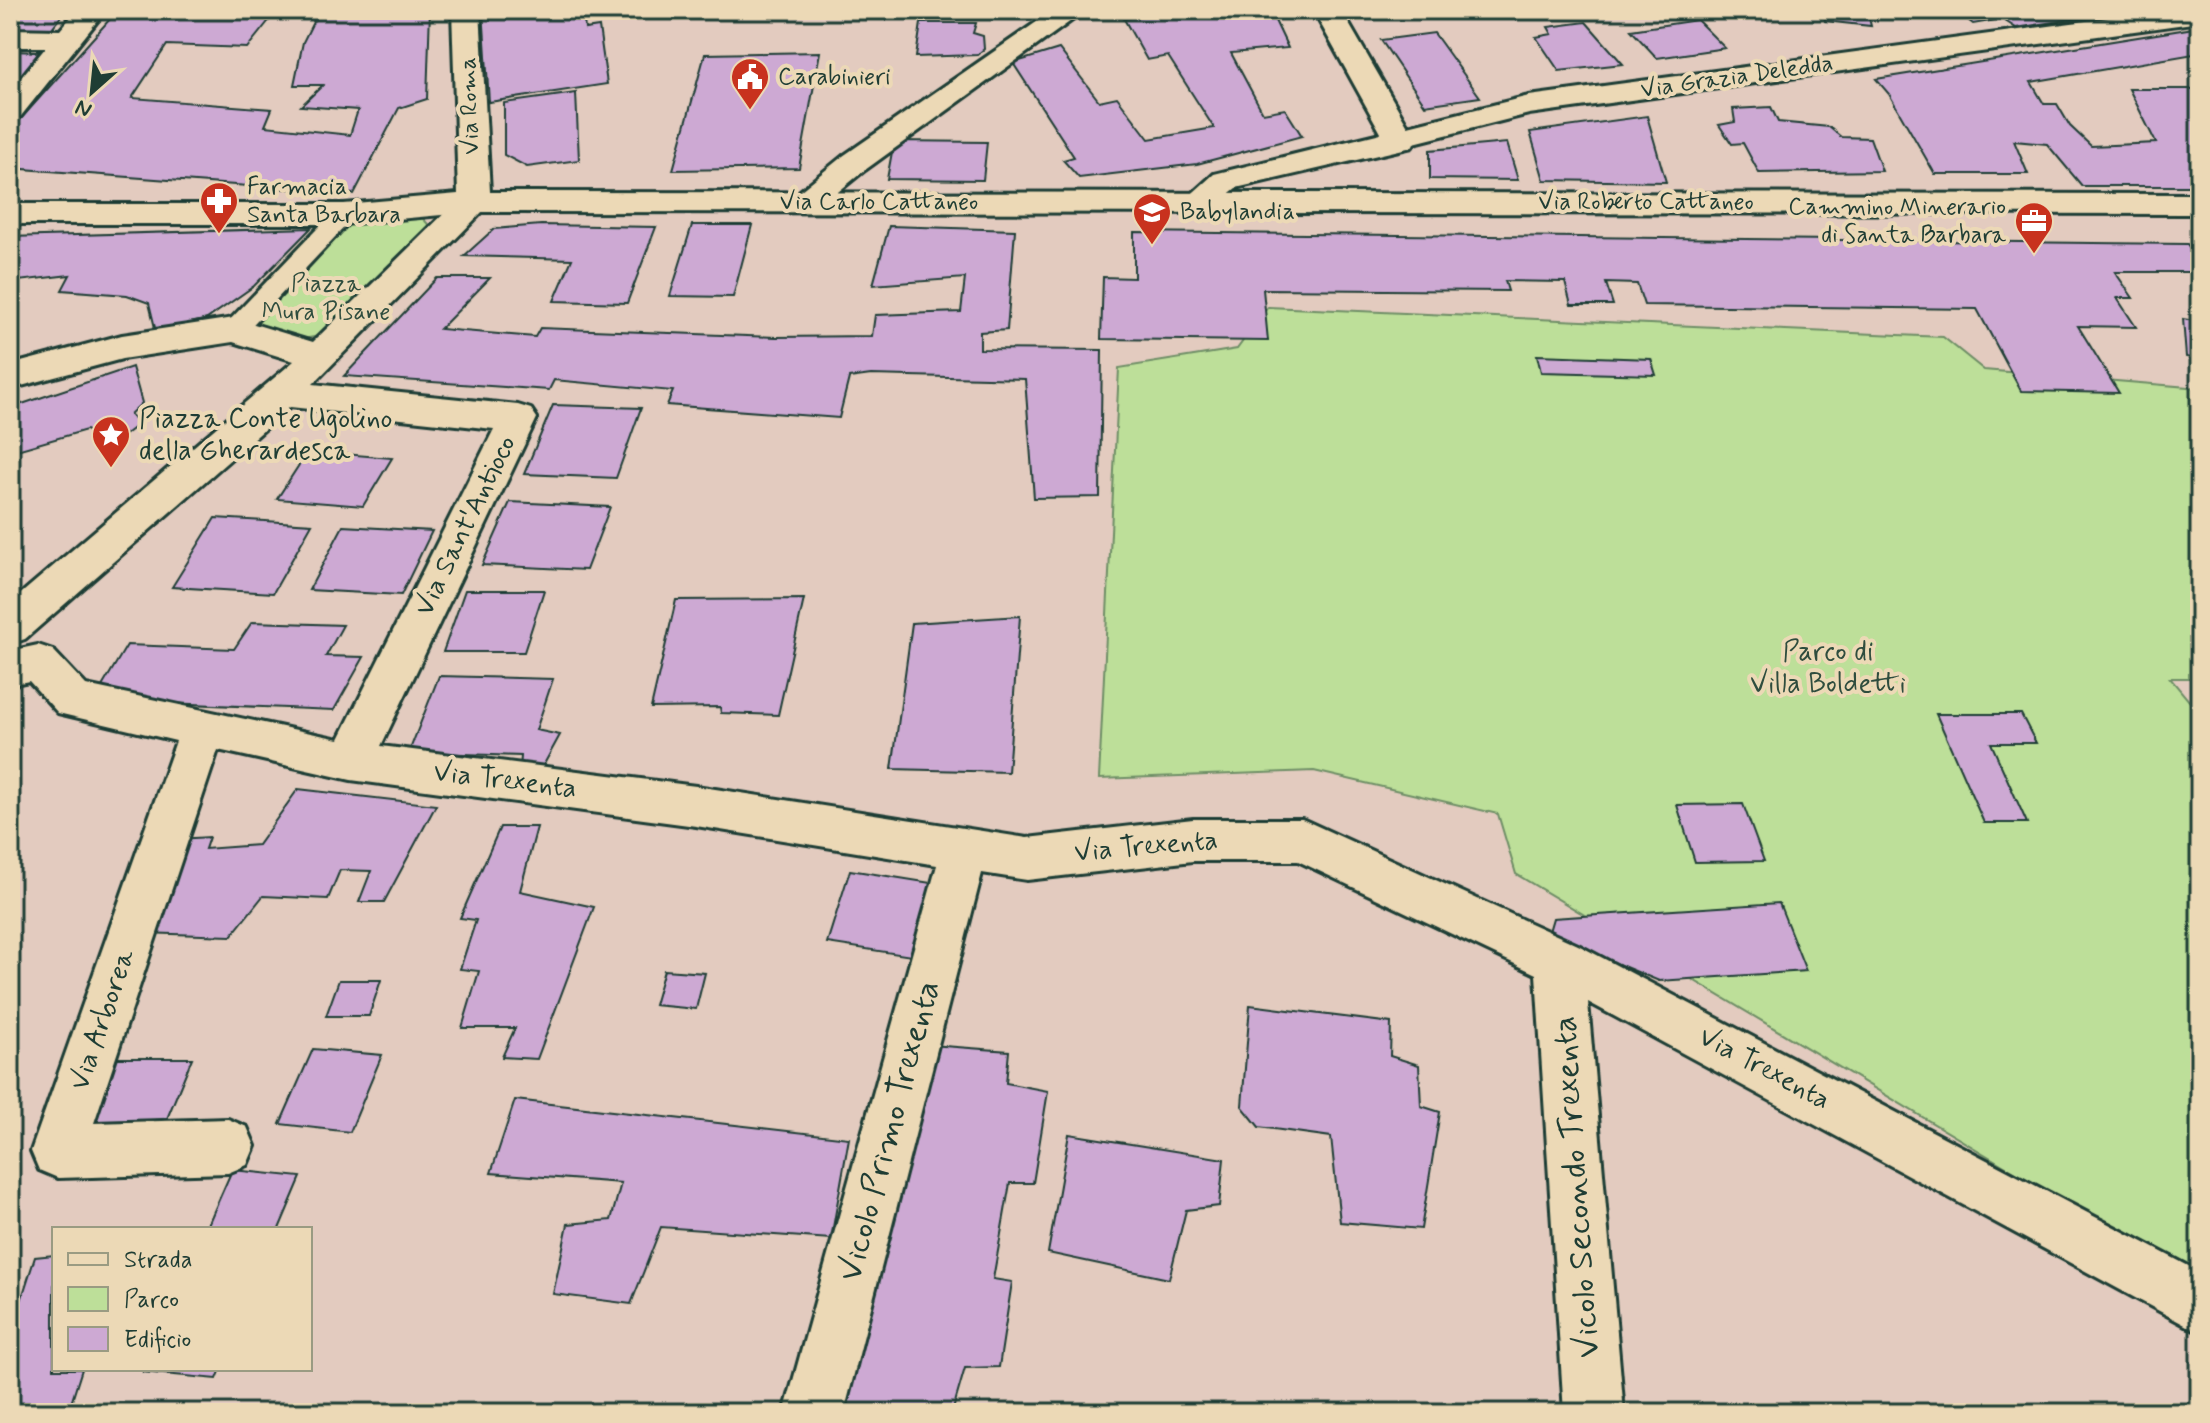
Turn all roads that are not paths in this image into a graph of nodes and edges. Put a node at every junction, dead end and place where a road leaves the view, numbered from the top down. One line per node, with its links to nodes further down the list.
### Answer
1 (92, 10): 7 (street)
2 (466, 10): 13 (street, Via Roma)
3 (1072, 10): 14 (street)
4 (1327, 10): 9 (street)
5 (2200, 14): 9 (street, Via Grazia Deledda)
6 (10, 38): 7 (street)
7 (68, 39): 8 (street)
8 (10, 110)
9 (1401, 140): 10 (street, Via Grazia Deledda)
10 (1280, 168): 11 (street, Via Grazia Deledda); 12 (street)
11 (1201, 200): 12 (street, Via Carlo Cattaneo); 14 (street, Via Carlo Cattaneo)
12 (1284, 201): 15 (street, Via Roberto Cattaneo)
13 (474, 202): 14 (street, Via Carlo Cattaneo); 17 (street, Via Carlo Cattaneo); 19 (street)
14 (806, 202)
15 (2200, 204)
16 (10, 214): 17 (street, Via Carlo Cattaneo)
17 (344, 214): 18 (lane)
18 (234, 330): 19 (street); 20 (street)
19 (322, 357): 21 (street)
20 (10, 377)
21 (282, 394): 22 (street); 25 (street, Via Sant'Antioco)
22 (10, 627)
23 (10, 668): 24 (street, Via Trexenta)
24 (203, 728): 25 (street, Via Trexenta); 28 (street, Via Arborea)
25 (351, 761): 26 (street, Via Trexenta)
26 (965, 849): 27 (street, Via Trexenta); 30 (street, Vicolo Primo Trexenta)
27 (1560, 961): 29 (street, Via Trexenta); 31 (street, Vicolo Secondo Trexenta)
28 (228, 1146)
29 (2200, 1304)
30 (814, 1413)
31 (1594, 1413)

